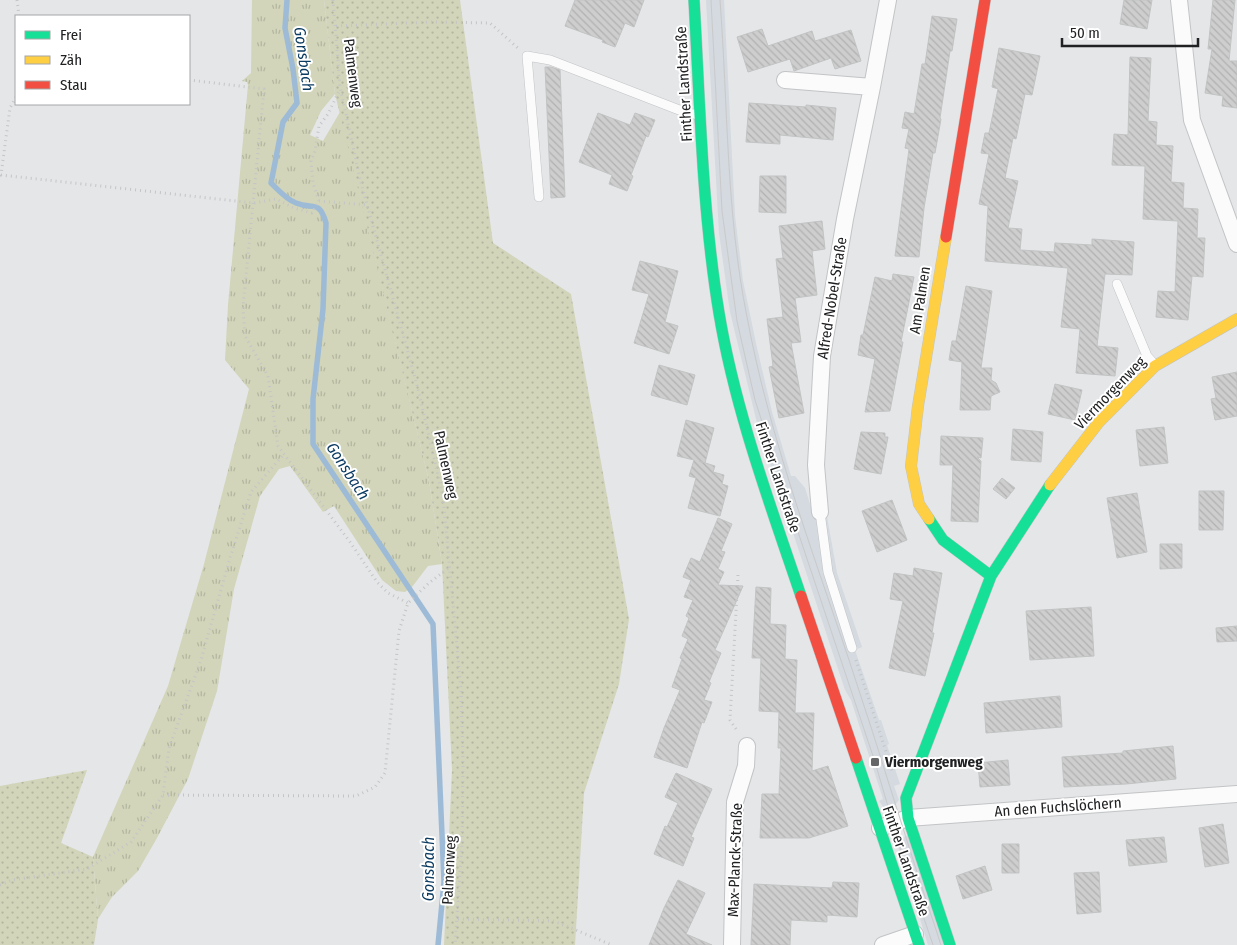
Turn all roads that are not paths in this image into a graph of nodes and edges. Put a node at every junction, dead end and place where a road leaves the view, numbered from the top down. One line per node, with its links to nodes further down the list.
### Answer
1 (694, 0): 7 (street, Finther Landstraße)
2 (888, 0): 6 (street, Alfred-Nobel-Straße)
3 (985, 0): 14 (street, Am Palmen)
4 (1179, 0): 9 (street)
5 (785, 80): 6 (street)
6 (872, 86): 13 (street, Alfred-Nobel-Straße)
7 (700, 115): 8 (lane); 19 (street, Finther Landstraße)
8 (539, 197)
9 (1237, 244)
10 (1117, 284): 12 (lane)
11 (1237, 319): 12 (street, Viermorgenweg)
12 (1155, 366): 14 (street, Viermorgenweg)
13 (820, 512): 15 (lane)
14 (991, 576): 18 (street, Viermorgenweg)
15 (852, 650)
16 (747, 746): 21 (street, Max-Planck-Straße)
17 (1237, 794): 18 (street, An den Fuchslöchern)
18 (908, 818): 19 (street, An den Fuchslöchern); 23 (street, Finther Landstraße)
19 (880, 828): 20 (street, Finther Landstraße)
20 (917, 939): 22 (street)
21 (732, 945)
22 (882, 945)
23 (950, 945)

